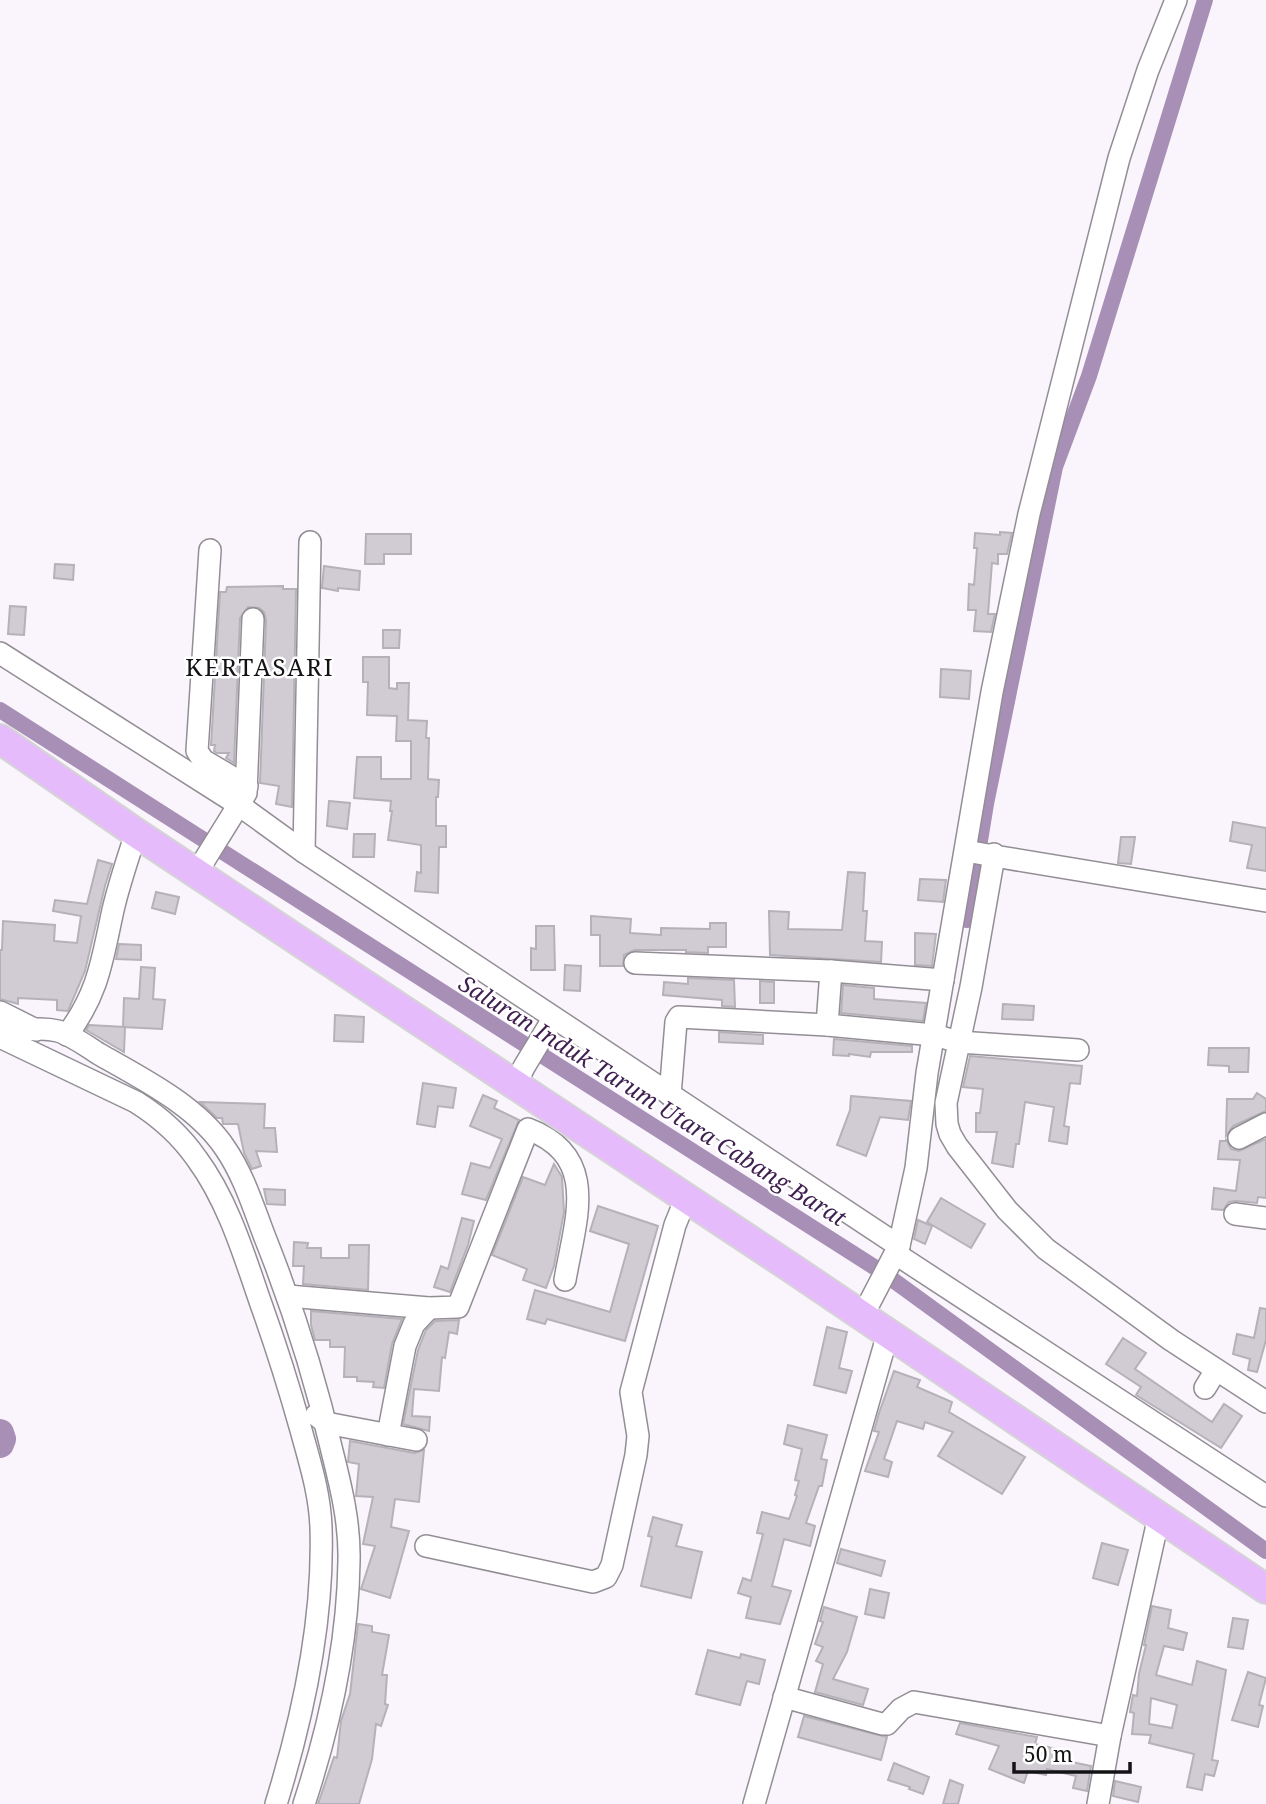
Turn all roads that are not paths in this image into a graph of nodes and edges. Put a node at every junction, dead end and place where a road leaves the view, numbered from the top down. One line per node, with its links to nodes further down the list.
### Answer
1 (1176, 0): 10 (street)
2 (310, 542): 9 (street)
3 (210, 550): 7 (street)
4 (253, 619): 7 (street)
5 (0, 653): 7 (street)
6 (0, 739): 8 (main road)
7 (240, 802): 9 (street); 11 (street)
8 (136, 833): 11 (main road); 20 (street)
9 (304, 852): 17 (street)
10 (983, 854): 12 (street); 15 (street); 22 (street)
11 (200, 866): 24 (main road)
12 (1266, 901)
13 (635, 963): 14 (street)
14 (831, 971): 15 (street); 18 (street)
15 (943, 980): 22 (street)
16 (0, 1012): 19 (street)
17 (550, 1023): 24 (street); 25 (street)
18 (827, 1026): 22 (street); 25 (street)
19 (36, 1030): 20 (street); 21 (street)
20 (67, 1035): 35 (street)
21 (0, 1036): 39 (street)
22 (947, 1039): 23 (street); 26 (street)
23 (1078, 1050)
24 (519, 1076): 28 (main road)
25 (670, 1096): 33 (street)
26 (934, 1102): 33 (street); 40 (street)
27 (1266, 1124): 29 (street)
28 (566, 1135): 30 (main road); 34 (street); 36 (street)
29 (1239, 1138)
30 (681, 1210): 37 (main road); 46 (street)
31 (1235, 1214): 32 (street)
32 (1266, 1218)
33 (897, 1250): 37 (street); 44 (street)
34 (565, 1280)
35 (288, 1296): 36 (street); 41 (street)
36 (429, 1308): 42 (street)
37 (866, 1309): 38 (main road)
38 (888, 1333): 45 (main road); 48 (street)
39 (292, 1396): 41 (street); 50 (street)
40 (1266, 1402)
41 (326, 1423): 42 (street); 51 (street)
42 (388, 1434): 43 (street)
43 (416, 1440)
44 (1266, 1496)
45 (1159, 1516): 47 (main road); 49 (street)
46 (426, 1546)
47 (1266, 1589)
48 (784, 1697): 49 (street); 52 (street)
49 (1110, 1736): 53 (street)
50 (276, 1804)
51 (304, 1804)
52 (754, 1804)
53 (1098, 1804)

